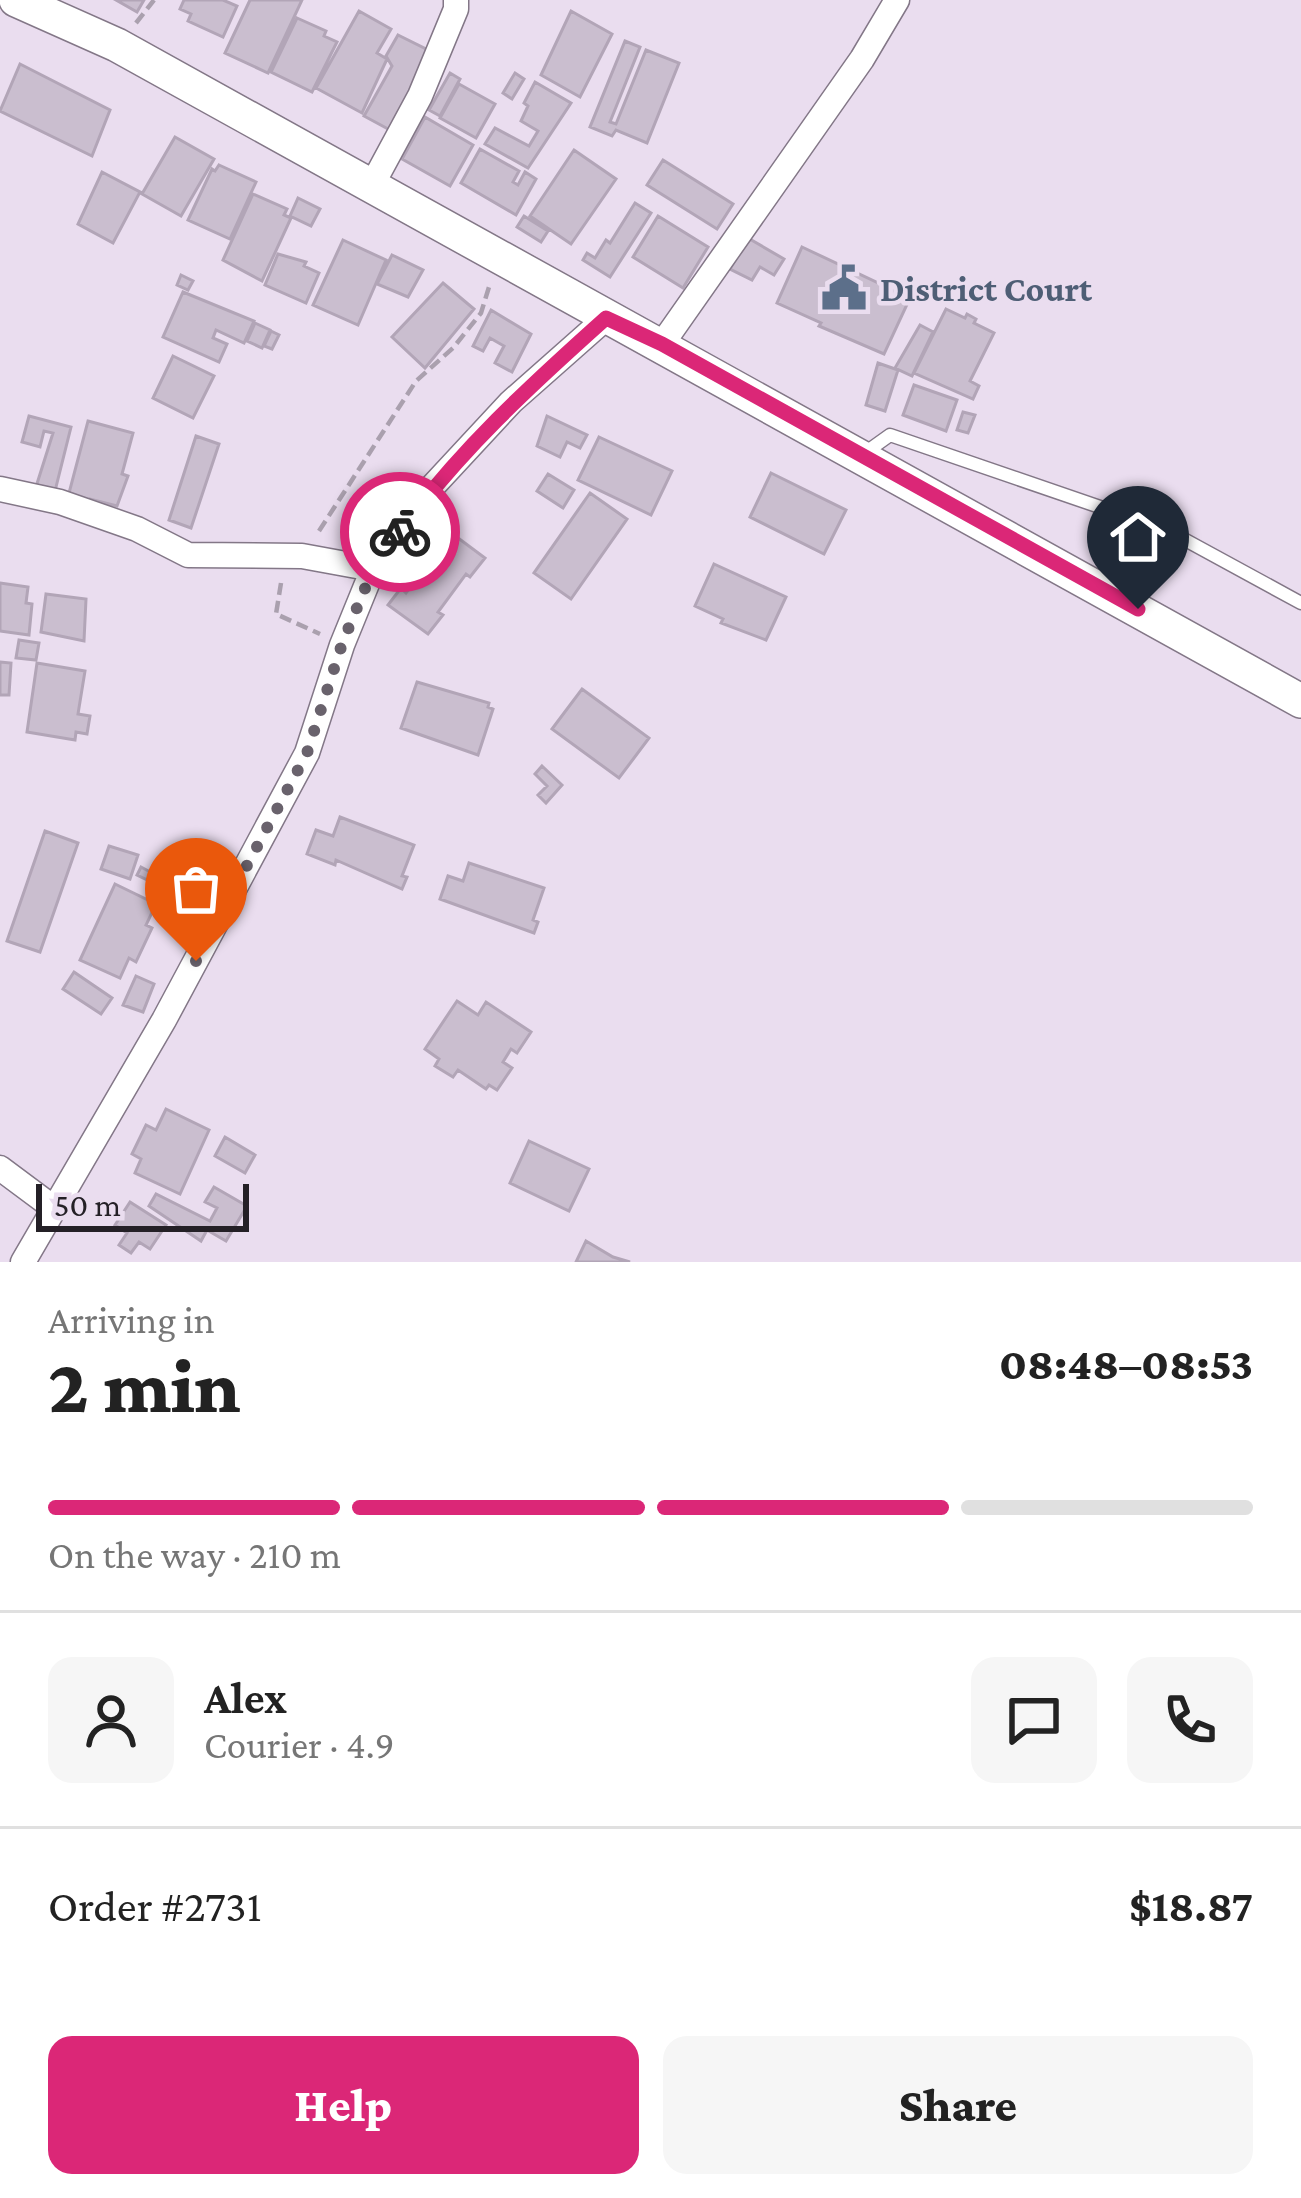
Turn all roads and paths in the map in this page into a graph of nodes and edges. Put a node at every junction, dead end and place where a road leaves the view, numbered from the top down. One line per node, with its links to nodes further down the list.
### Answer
1 (16, 0): 4 (main road)
2 (456, 0): 4 (street)
3 (897, 0): 7 (street)
4 (372, 184): 5 (main road)
5 (498, 259): 6 (main road); 10 (path)
6 (606, 318): 7 (main road); 11 (street)
7 (662, 344): 8 (main road)
8 (861, 456): 12 (lane); 14 (main road)
9 (0, 489): 10 (street)
10 (302, 556): 11 (street); 13 (path)
11 (373, 569): 13 (street)
12 (1301, 603)
13 (342, 644): 16 (street)
14 (1301, 701)
15 (0, 1168): 16 (street)
16 (55, 1209): 17 (street)
17 (23, 1262)

